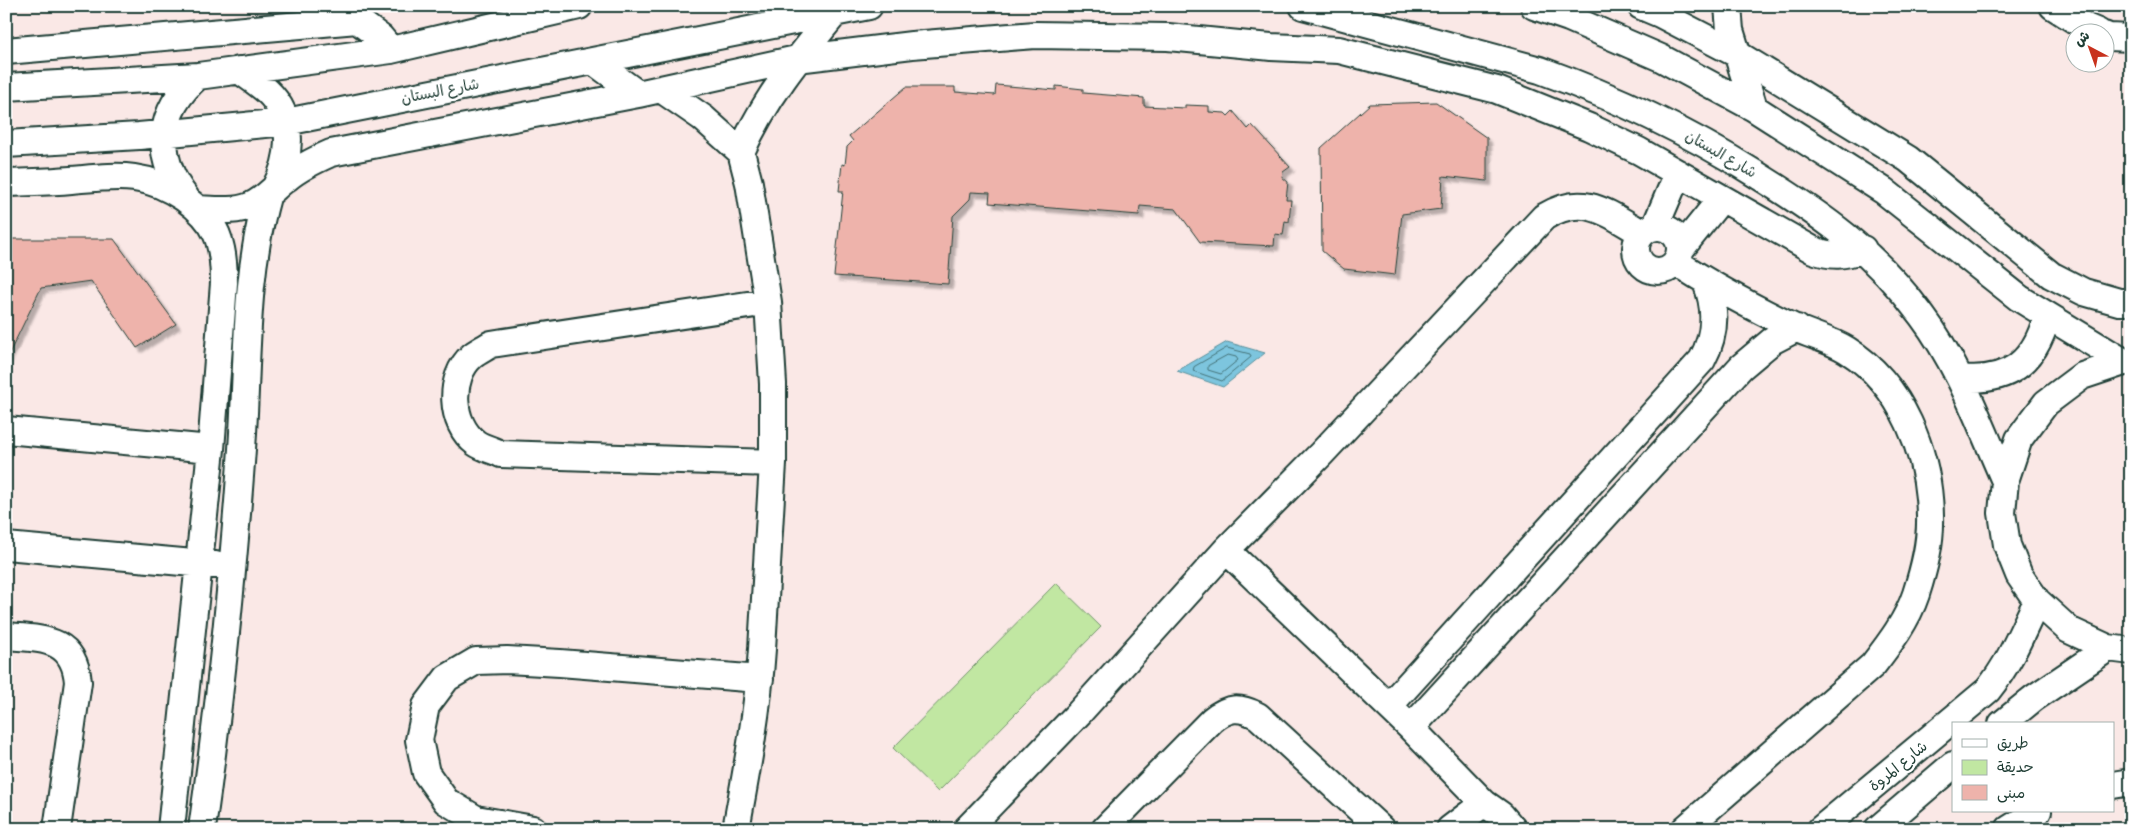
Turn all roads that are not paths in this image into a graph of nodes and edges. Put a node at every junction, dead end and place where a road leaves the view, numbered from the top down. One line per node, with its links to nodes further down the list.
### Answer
1 (579, 6): 13 (street)
2 (869, 6): 9 (street, شارع البستان)
3 (1534, 6): 23 (street)
4 (1728, 6): 15 (street)
5 (2053, 6): 10 (street)
6 (1308, 7): 22 (street, شارع البستان)
7 (1658, 9): 15 (street)
8 (353, 13): 13 (street); 14 (street)
9 (835, 13): 16 (street); 17 (street, شارع البستان)
10 (2078, 22)
11 (2114, 37): 12 (street)
12 (2131, 38)
13 (391, 50): 18 (street)
14 (6, 51)
15 (1737, 54): 23 (street); 36 (street)
16 (797, 59): 21 (street); 28 (street); 29 (street)
17 (592, 61): 21 (street); 24 (street, شارع البستان)
18 (239, 70): 19 (street); 24 (street)
19 (198, 76): 20 (street); 25 (street)
20 (6, 87)
21 (649, 91): 29 (street); 33 (street)
22 (1626, 106): 28 (street); 40 (street, شارع البستان)
23 (1754, 108): 42 (street)
24 (286, 122): 25 (street, شارع البستان); 33 (street)
25 (164, 133): 26 (street, شارع البستان); 35 (street)
26 (105, 138): 27 (street, شارع البستان); 31 (street)
27 (6, 144)
28 (1640, 151): 30 (street)
29 (741, 152): 44 (street)
30 (1678, 173): 34 (street); 37 (street)
31 (107, 176): 32 (street); 35 (street)
32 (6, 183)
33 (270, 193): 35 (street); 38 (street)
34 (1722, 199): 40 (street); 41 (street)
35 (195, 205): 39 (street)
36 (1991, 226): 42 (street); 45 (street)
37 (1649, 230): 41 (street); 41 (street); 57 (street)
38 (256, 242): 39 (street); 59 (street)
39 (220, 244): 51 (street)
40 (1863, 249): 49 (street, شارع البستان)
41 (1678, 256): 43 (street)
42 (1966, 256): 46 (street)
43 (1706, 282): 47 (street); 54 (street)
44 (768, 302): 52 (street); 52 (street)
45 (2131, 302)
46 (2047, 316): 48 (street); 49 (street)
47 (1797, 328): 55 (street); 82 (street)
48 (2127, 362): 53 (street)
49 (1960, 378): 53 (street, شارع البستان)
50 (6, 430): 51 (street)
51 (211, 448): 58 (street)
52 (773, 462): 63 (street)
53 (2005, 481): 60 (street)
54 (1569, 508): 55 (street); 64 (street)
55 (1591, 531): 66 (street)
56 (6, 546): 58 (street)
57 (1226, 550): 64 (street); 77 (street)
58 (199, 563): 59 (street); 73 (street)
59 (234, 566): 74 (street)
60 (2037, 601): 62 (street); 83 (street, شارع المروة)
61 (6, 636): 72 (street)
62 (2120, 649): 65 (street)
63 (760, 679): 75 (street); 76 (street)
64 (1389, 706): 66 (street)
65 (2004, 722)
66 (1411, 728): 70 (street)
67 (1952, 766): 84 (street)
68 (2131, 782): 69 (street)
69 (2114, 785)
70 (1484, 803): 80 (street); 81 (street)
71 (2036, 812): 85 (street)
72 (57, 829)
73 (171, 829)
74 (202, 829)
75 (533, 829)
76 (736, 829)
77 (967, 829)
78 (1106, 829): 79 (street)
79 (1381, 829)
80 (1450, 829)
81 (1513, 829)
82 (1684, 829)
83 (1821, 829)
84 (1878, 829)
85 (2009, 829)

